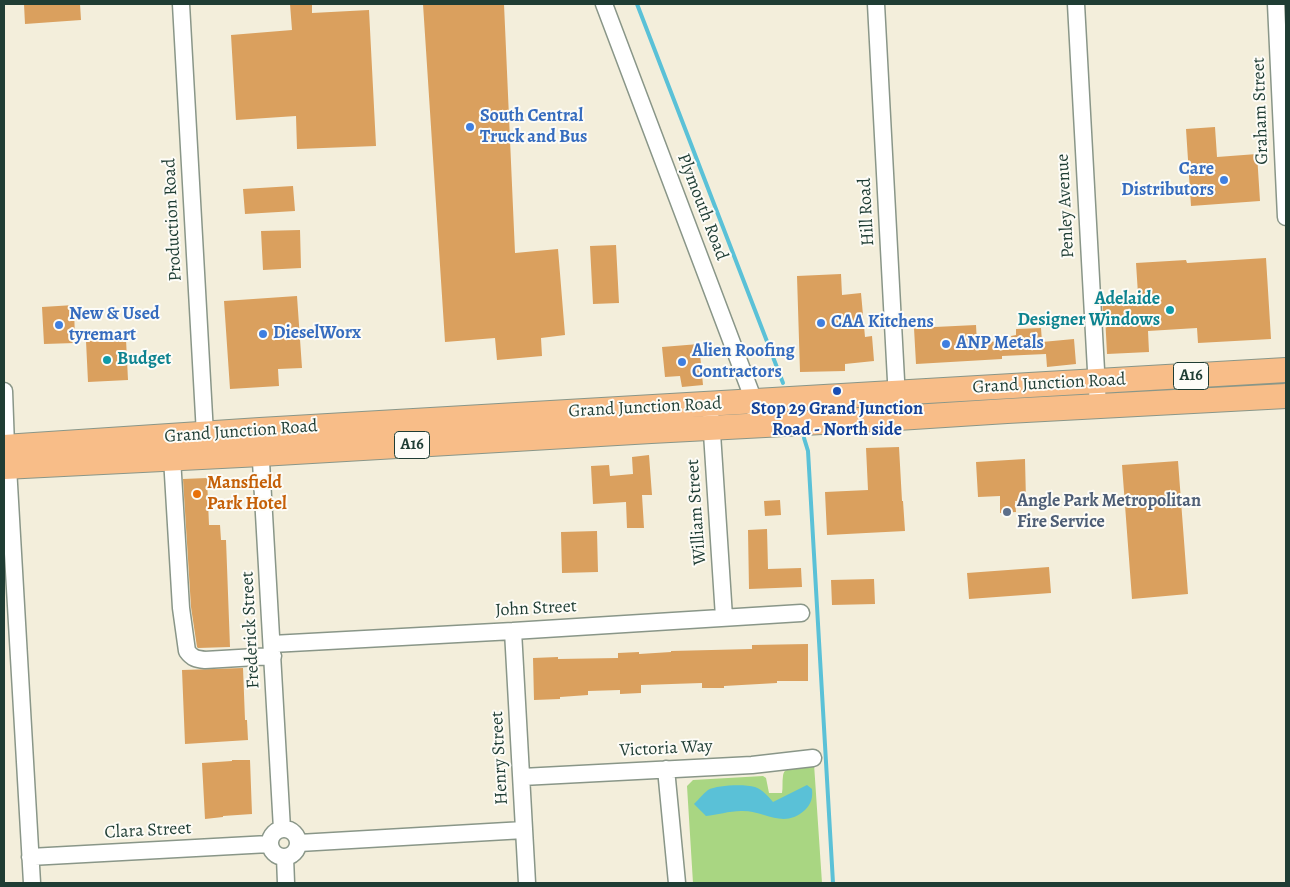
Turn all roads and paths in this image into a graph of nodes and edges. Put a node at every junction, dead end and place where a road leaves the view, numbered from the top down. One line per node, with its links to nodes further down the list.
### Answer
1 (181, 4): 23 (street, Production Road)
2 (604, 4): 14 (street, Plymouth Road)
3 (876, 4): 12 (street, Hill Road)
4 (1076, 4): 9 (street, Penley Avenue)
5 (1276, 4): 6 (street, Graham Street)
6 (1283, 89): 7 (street, Graham Street)
7 (1286, 217)
8 (1286, 370): 9 (highway, Grand Junction Road / A16)
9 (1096, 381): 10 (highway, Grand Junction Road / A16); 16 (street, Penley Avenue)
10 (1004, 387): 12 (highway, Grand Junction Road / A16); 17 (street)
11 (4, 391): 26 (street)
12 (897, 393): 14 (highway, Grand Junction Road / A16); 19 (street, Hill Road)
13 (1286, 396): 16 (highway, Grand Junction Road / A16)
14 (754, 401): 15 (highway, Grand Junction Road / A16); 20 (street, Plymouth Road)
15 (710, 404): 18 (highway, Grand Junction Road / A16); 21 (street, William Street)
16 (1098, 407): 17 (highway, Grand Junction Road / A16)
17 (1007, 411): 19 (highway, Grand Junction Road / A16)
18 (562, 413): 22 (highway, Grand Junction Road / A16); 24 (highway)
19 (898, 418): 20 (highway, Grand Junction Road / A16)
20 (756, 425): 21 (highway, Grand Junction Road / A16)
21 (711, 428): 24 (highway, Grand Junction Road / A16); 29 (street, William Street)
22 (260, 430): 23 (highway, Grand Junction Road / A16); 25 (street, Frederick Street)
23 (205, 434): 26 (highway, Grand Junction Road / A16)
24 (564, 436): 25 (highway, Grand Junction Road / A16)
25 (261, 454): 27 (highway, Grand Junction Road / A16); 31 (street, Frederick Street)
26 (5, 457): 27 (highway, Grand Junction Road / A16); 39 (street)
27 (172, 458): 31 (street, John Street)
28 (801, 613): 29 (street, John Street)
29 (724, 617): 30 (street, John Street)
30 (513, 630): 31 (street, John Street); 34 (street, Henry Street)
31 (272, 650): 35 (street, Frederick Street)
32 (813, 758): 33 (street, Victoria Way)
33 (666, 769): 34 (street, Victoria Way); 44 (street)
34 (522, 777): 36 (street, Henry Street)
35 (282, 829): 37 (street); 38 (street)
36 (524, 830): 37 (street); 43 (street, Henry Street)
37 (299, 843): 40 (street)
38 (269, 844): 39 (street, Clara Street); 40 (street)
39 (30, 857): 41 (street)
40 (284, 857): 42 (street)
41 (32, 883)
42 (286, 883)
43 (527, 883)
44 (677, 883)

